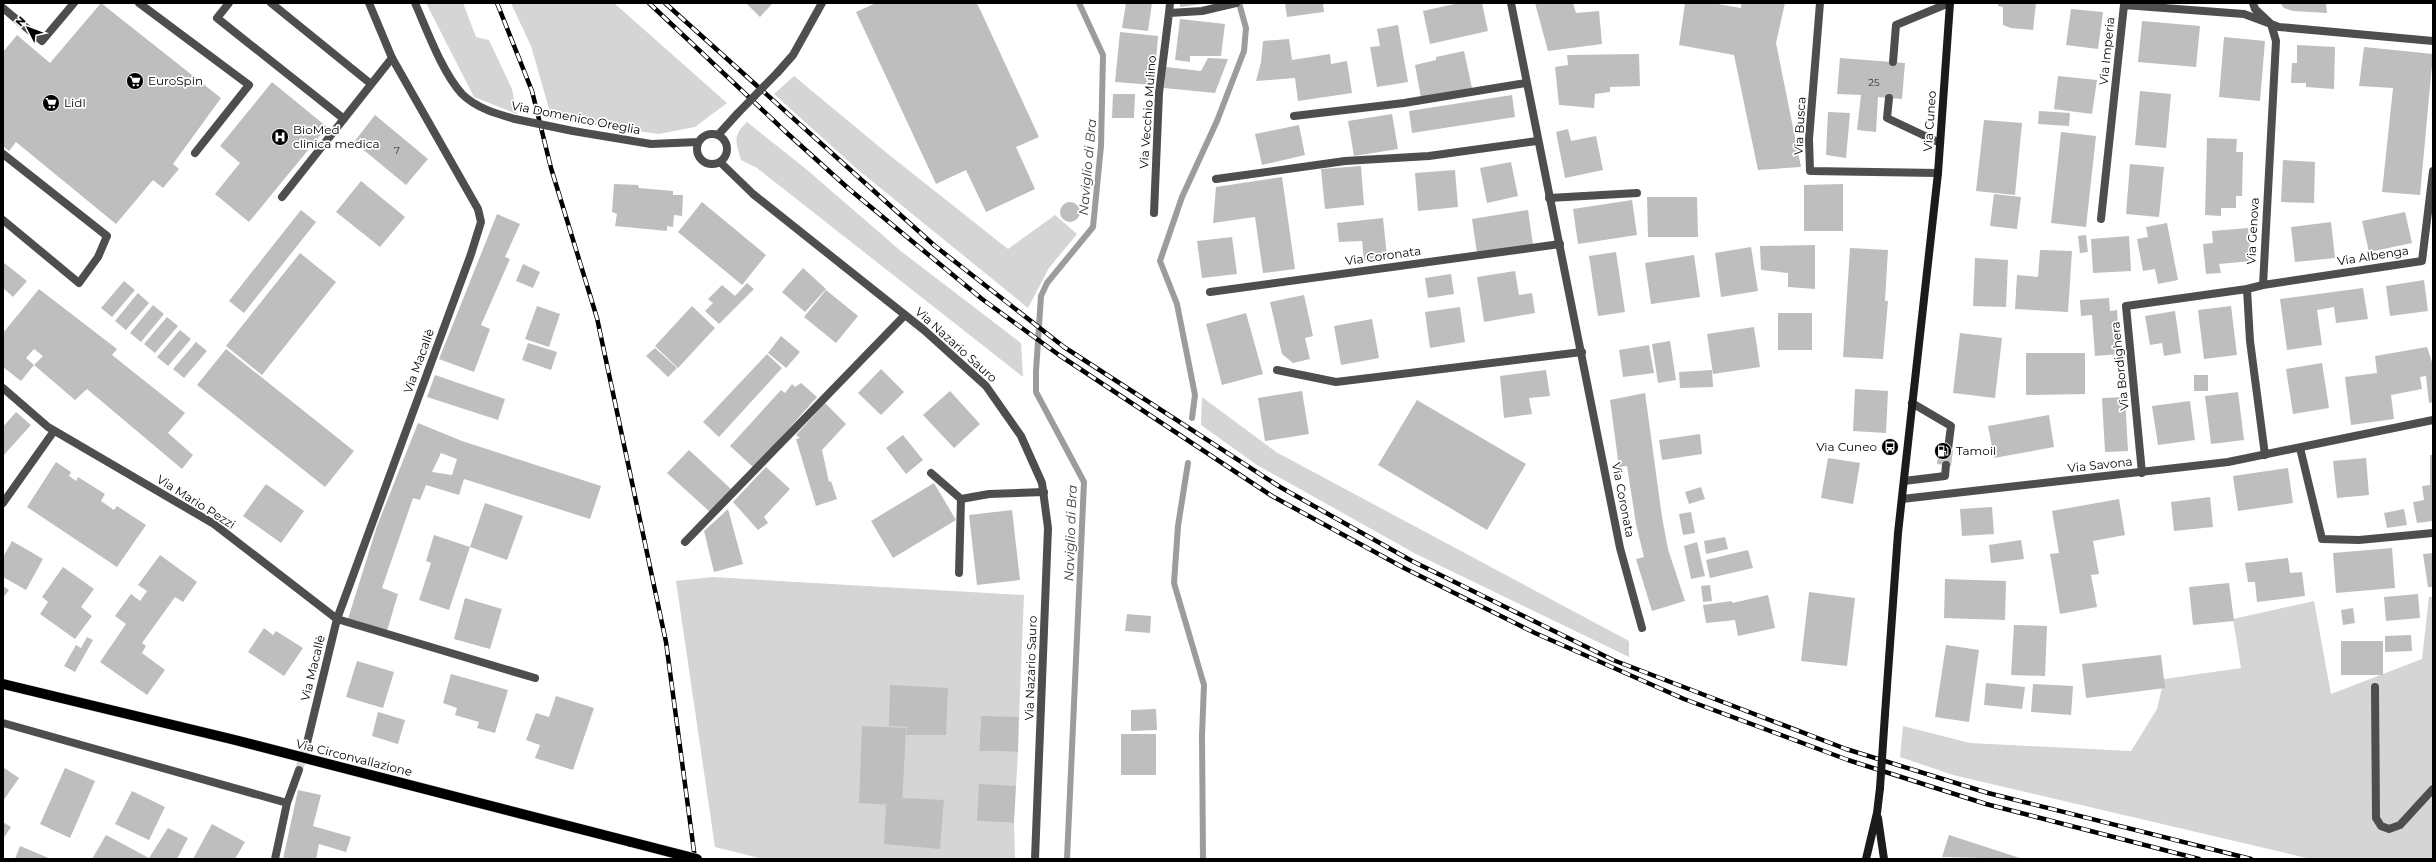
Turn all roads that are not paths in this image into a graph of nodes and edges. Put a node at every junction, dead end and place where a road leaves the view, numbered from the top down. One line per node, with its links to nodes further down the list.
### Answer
1 (74, 3): 14 (street)
2 (139, 3): 29 (street)
3 (229, 3): 24 (street)
4 (271, 3): 21 (street)
5 (368, 3): 18 (street, Via Macallè)
6 (415, 3): 27 (street, Via Domenico Oreglia, bridge)
7 (822, 3): 25 (street, bridge)
8 (1170, 3): 15 (street, Via Vecchio Mulino)
9 (1511, 3): 20 (street, Via Coronata)
10 (1820, 3): 33 (street, Via Busca)
11 (1950, 3): 19 (street); 28 (main road, Via Cuneo)
12 (2253, 3): 16 (street)
13 (1232, 5): 15 (street)
14 (3, 8)
15 (1169, 13): 38 (street, Via Vecchio Mulino)
16 (2271, 24): 17 (street, Via Imperia); 39 (street, Via Imperia); 42 (street, Via Genova)
17 (2433, 41)
18 (392, 58): 21 (street); 66 (street, Via Macallè)
19 (1892, 62)
20 (1526, 83): 23 (street); 26 (street, Via Coronata)
21 (371, 84): 24 (street)
22 (1889, 98): 28 (street)
23 (1294, 116)
24 (344, 119): 36 (street)
25 (718, 135): 27 (street); 31 (street)
26 (1537, 141): 34 (street); 37 (street, Via Coronata)
27 (698, 142): 31 (street)
28 (1940, 143): 33 (main road, Via Cuneo)
29 (195, 153)
30 (3, 154): 40 (street)
31 (720, 162): 45 (street, Via Nazario Sauro)
32 (2433, 171): 42 (street, Via Albenga)
33 (1938, 173): 49 (main road, Via Cuneo)
34 (1216, 179)
35 (1637, 193): 37 (street)
36 (282, 197)
37 (1549, 198): 41 (street, Via Coronata)
38 (1154, 213)
39 (2101, 219)
40 (3, 220)
41 (1560, 244): 44 (street, Via Coronata); 46 (street, Via Coronata)
42 (2262, 285): 43 (street)
43 (2247, 289): 54 (street); 57 (street, Via Bordighera)
44 (1210, 292)
45 (906, 315): 59 (street, Via Nazario Sauro); 64 (street)
46 (1582, 352): 47 (street); 67 (street, Via Coronata)
47 (1277, 370)
48 (3, 388): 51 (street, Via Mario Pezzi)
49 (1912, 404): 53 (street); 58 (main road, Via Cuneo)
50 (2433, 420): 52 (street, Via Savona)
51 (54, 431): 62 (street); 66 (street, Via Mario Pezzi)
52 (2300, 448): 54 (street, Via Savona); 63 (street)
53 (1948, 449)
54 (2265, 455): 57 (street, Via Savona)
55 (1946, 465): 58 (street)
56 (931, 473): 60 (street)
57 (2142, 473): 61 (street, Via Savona)
58 (1904, 481): 61 (main road, Via Cuneo)
59 (1044, 492): 60 (street); 79 (street, Via Nazario Sauro)
60 (961, 499): 65 (street)
61 (1902, 499): 76 (main road, Via Cuneo, bridge)
62 (3, 503)
63 (2433, 533)
64 (685, 542)
65 (959, 573)
66 (337, 619): 68 (street); 72 (street, Via Macallè)
67 (1642, 628)
68 (535, 678)
69 (3, 684): 78 (main road, Via Circonvallazione, bridge)
70 (2374, 687): 74 (street)
71 (3, 723): 75 (street)
72 (307, 742)
73 (299, 770): 75 (street)
74 (2433, 789)
75 (287, 803): 77 (street)
76 (1877, 813): 80 (main road); 81 (main road)
77 (275, 859)
78 (697, 859)
79 (1035, 859)
80 (1866, 859)
81 (1884, 859)

